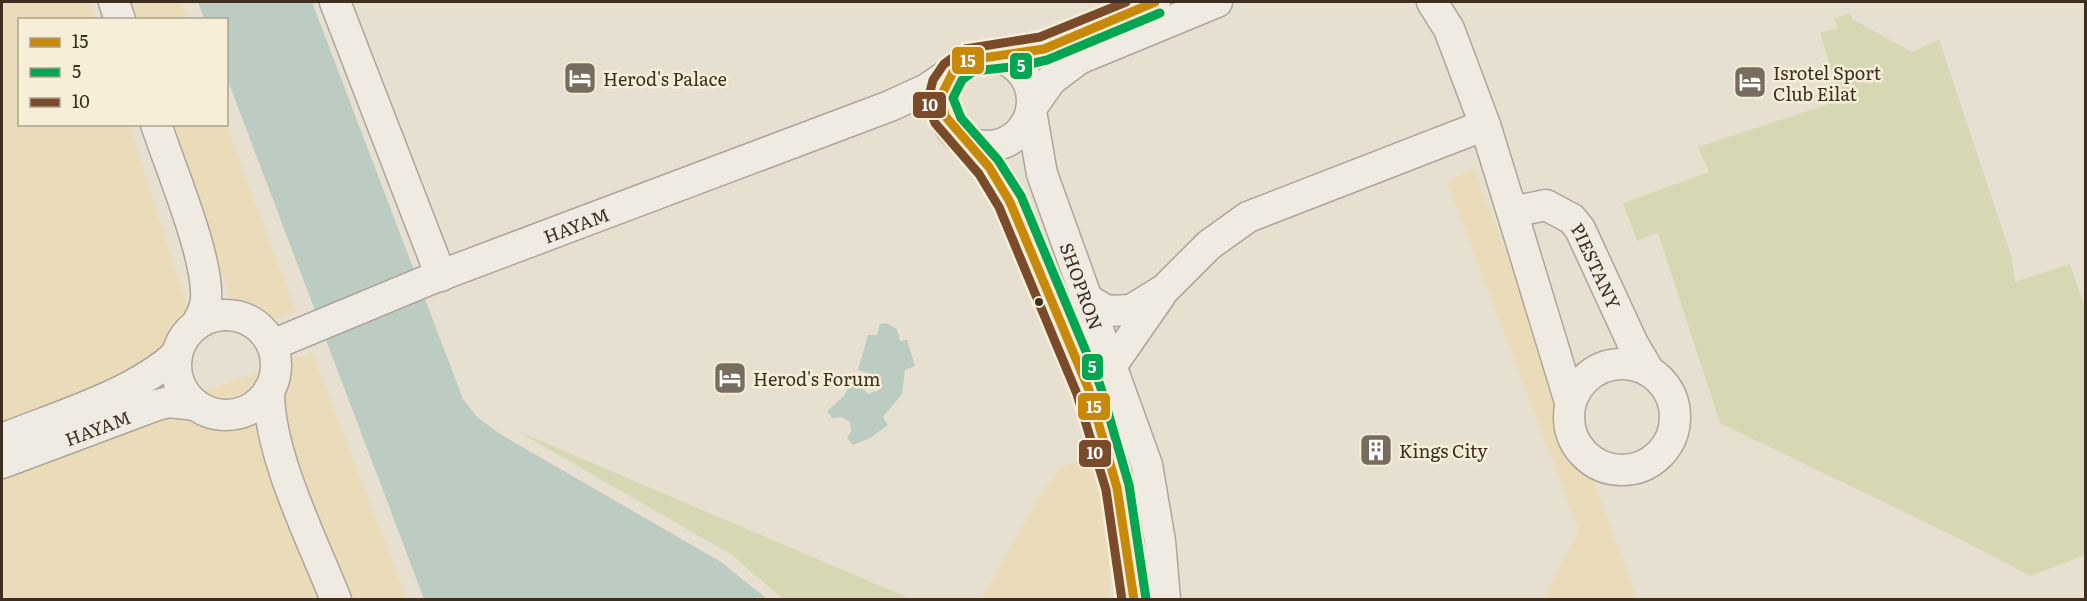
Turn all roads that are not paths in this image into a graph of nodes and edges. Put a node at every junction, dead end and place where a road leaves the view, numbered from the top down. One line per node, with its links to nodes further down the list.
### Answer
1 (114, 2): 7 (street)
2 (335, 2): 17 (street)
3 (1155, 2): 8 (street)
4 (1217, 2): 11 (street)
5 (1432, 2): 6 (street)
6 (1450, 15): 12 (street)
7 (119, 18)
8 (998, 56): 9 (street); 11 (street)
9 (952, 72): 10 (street, HAYAM); 14 (street)
10 (882, 109): 14 (street, HAYAM); 17 (street, HAYAM)
11 (1032, 109): 14 (street); 19 (street, SHOPRON)
12 (1485, 125): 15 (street); 18 (street)
13 (157, 126): 16 (street)
14 (959, 135): 33 (street, SHOPRON)
15 (1512, 212): 25 (street, PIESTANY); 27 (street)
16 (202, 263): 20 (street); 21 (street)
17 (436, 278): 22 (street, HAYAM)
18 (1164, 290): 19 (street); 24 (street)
19 (1087, 299): 24 (street, SHOPRON)
20 (241, 318): 21 (street); 22 (street)
21 (196, 326): 23 (street)
22 (272, 345): 26 (street)
23 (177, 354): 28 (street); 29 (street, HAYAM)
24 (1112, 366): 34 (street, SHOPRON)
25 (1649, 371): 27 (street); 27 (street)
26 (269, 390): 28 (street); 31 (street)
27 (1570, 402)
28 (209, 410): 30 (street, HAYAM); 31 (street)
29 (2, 439)
30 (2, 462)
31 (291, 486): 32 (street)
32 (336, 600)
33 (1134, 600)
34 (1165, 600)

